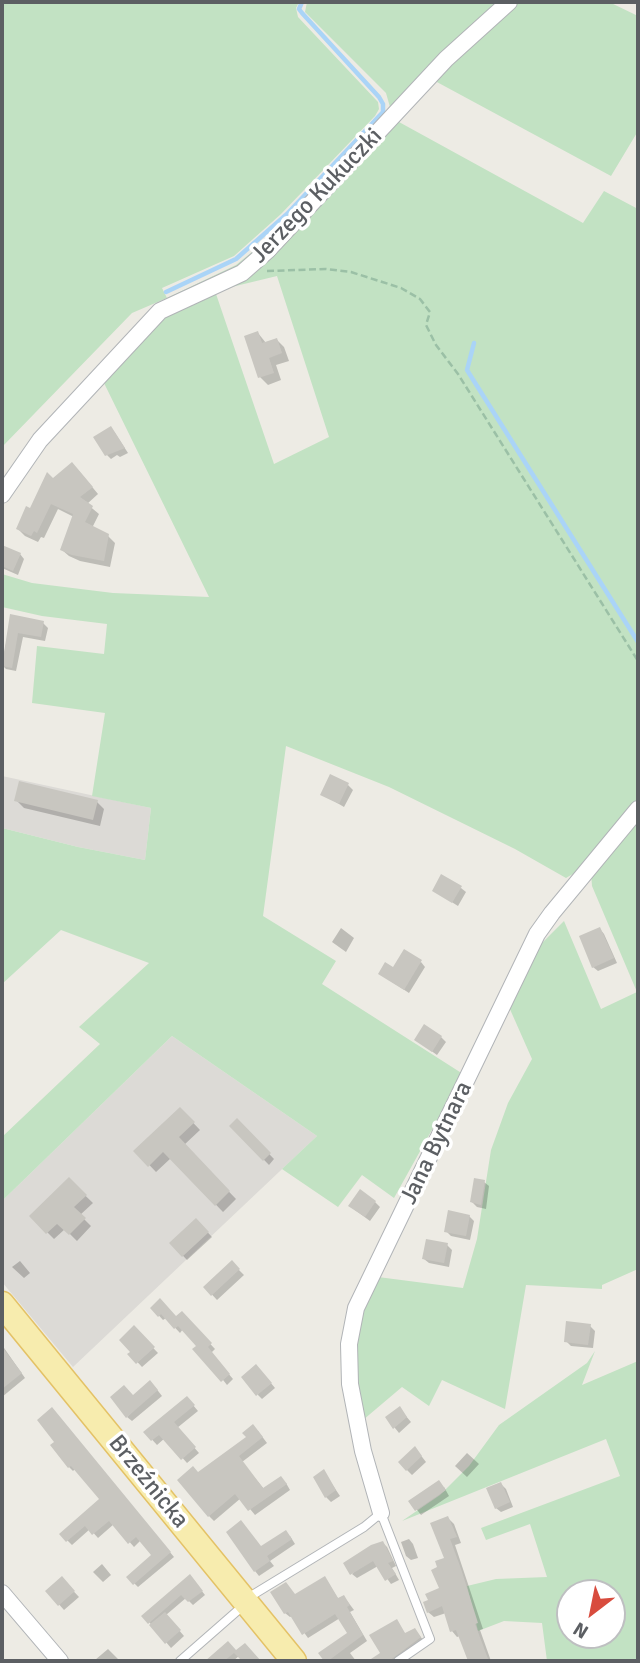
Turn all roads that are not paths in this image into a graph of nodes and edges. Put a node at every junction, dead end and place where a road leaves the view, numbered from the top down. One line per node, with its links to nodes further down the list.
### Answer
1 (509, 2): 2 (street, Jerzego Kukuczki)
2 (2, 495)
3 (638, 809): 5 (street, Jana Bytnara)
4 (2, 1304): 7 (main road, Brzeźnicka)
5 (380, 1513): 7 (lane); 11 (lane, Jana Bytnara)
6 (2, 1593): 8 (street)
7 (245, 1601): 9 (lane); 10 (main road, Brzeźnicka)
8 (60, 1661)
9 (180, 1661)
10 (294, 1661)
11 (398, 1661)

